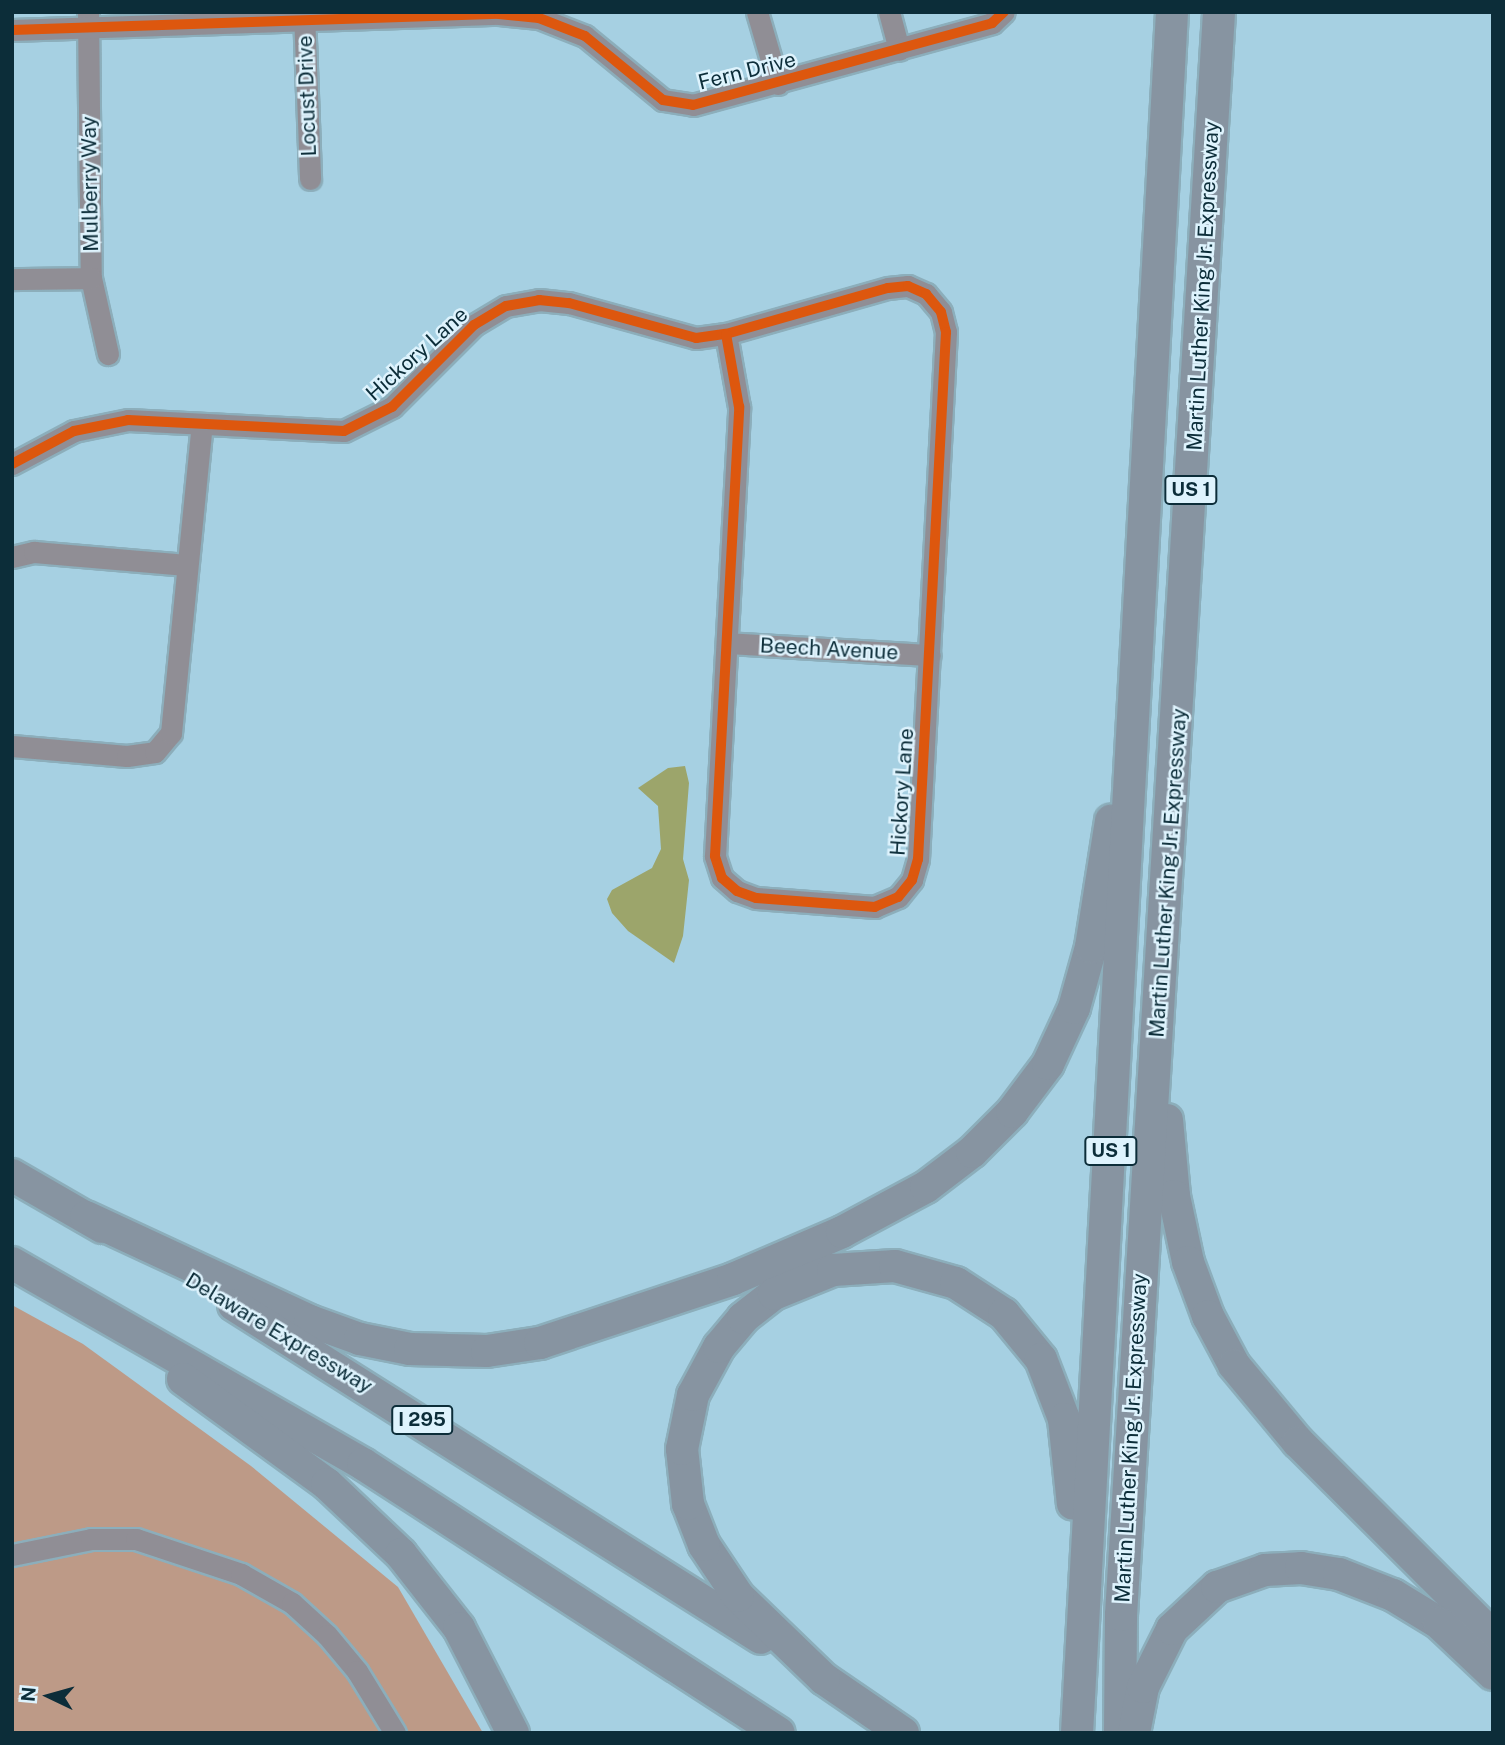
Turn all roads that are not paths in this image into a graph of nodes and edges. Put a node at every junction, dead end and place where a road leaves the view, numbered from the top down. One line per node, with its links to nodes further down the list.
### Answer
1 (757, 12): 11 (street)
2 (889, 12): 10 (street)
3 (1004, 12): 10 (street, Fern Drive)
4 (1172, 12): 23 (highway, Martin Luther King Jr. Expressway / US 1)
5 (1219, 12): 25 (highway, Martin Luther King Jr. Expressway / US 1)
6 (510, 14): 7 (street, Fern Drive); 11 (street, Fern Drive)
7 (305, 18): 8 (street, Fern Drive); 12 (street, Locust Drive)
8 (88, 20): 9 (street, Fern Drive); 13 (street, Mulberry Way)
9 (12, 30)
10 (898, 50): 11 (street, Fern Drive)
11 (778, 84)
12 (310, 179)
13 (90, 278): 14 (street); 16 (street, Mulberry Way)
14 (12, 279)
15 (726, 334): 17 (street, Hickory Lane); 21 (street, Hickory Lane); 22 (street, Hickory Lane)
16 (108, 354)
17 (202, 425): 18 (street, Hickory Lane); 20 (street)
18 (12, 464)
19 (12, 557): 20 (street)
20 (186, 565): 24 (street)
21 (727, 643): 22 (street, Beech Avenue); 22 (street, Hickory Lane)
22 (930, 654)
23 (1134, 678): 27 (highway); 31 (highway, Martin Luther King Jr. Expressway / US 1)
24 (12, 746)
25 (1163, 968): 32 (highway); 40 (highway, Martin Luther King Jr. Expressway / US 1)
26 (12, 1175): 27 (highway, Delaware Expressway / I 295)
27 (86, 1217): 34 (highway, Delaware Expressway / I 295)
28 (12, 1263): 29 (highway)
29 (48, 1283): 36 (highway); 37 (highway)
30 (12, 1555): 35 (street)
31 (1080, 1625): 34 (highway); 39 (highway, Martin Luther King Jr. Expressway / US 1)
32 (1493, 1636)
33 (1493, 1674): 41 (highway)
34 (824, 1679): 38 (highway, I 295)
35 (395, 1733)
36 (513, 1733)
37 (779, 1733)
38 (903, 1733)
39 (1077, 1733)
40 (1120, 1733)
41 (1134, 1733)

